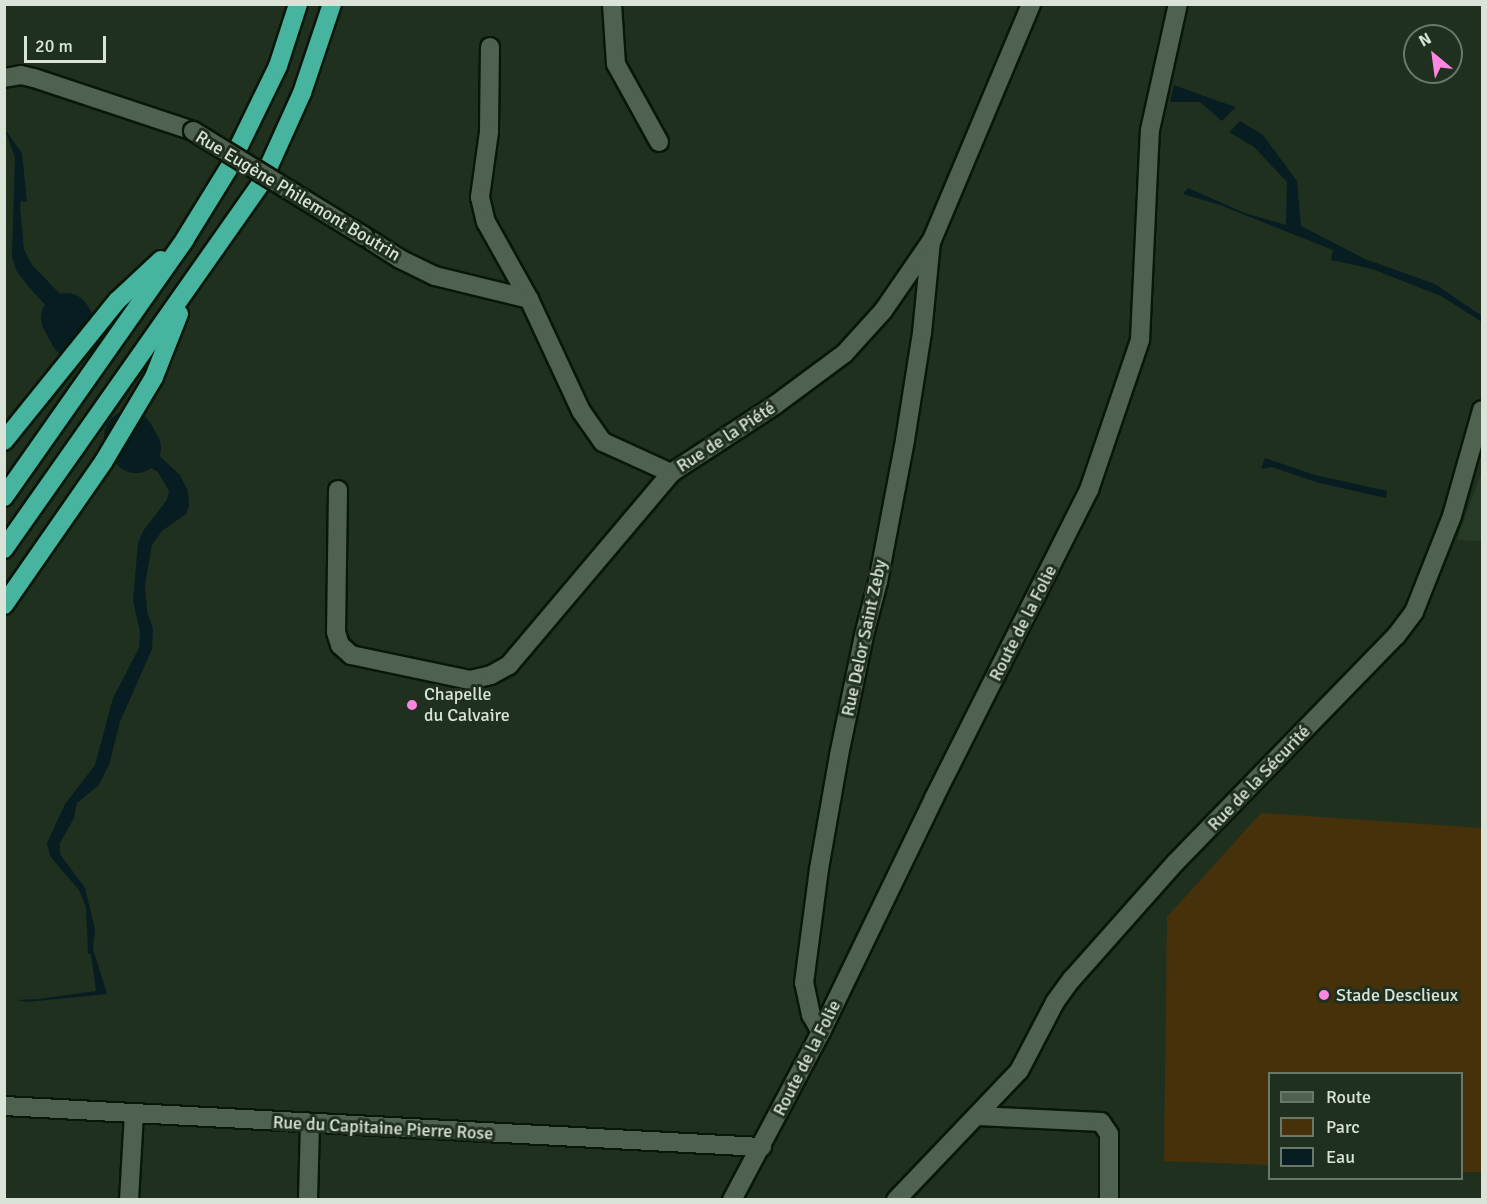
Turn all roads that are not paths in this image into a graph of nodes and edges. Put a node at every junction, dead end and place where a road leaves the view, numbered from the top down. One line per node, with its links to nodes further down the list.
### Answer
1 (298, 4): 9 (highway)
2 (332, 4): 11 (highway)
3 (612, 4): 8 (street)
4 (1031, 4): 14 (street, Rue de la Piété)
5 (1179, 4): 24 (street, Route de la Folie)
6 (490, 47): 16 (street)
7 (4, 78): 16 (street, Rue Eugène Philemont Boutrin, bridge)
8 (659, 142)
9 (240, 146)
10 (230, 166): 13 (highway)
11 (269, 166)
12 (261, 184): 15 (highway)
13 (185, 239): 18 (highway); 21 (highway)
14 (932, 240): 19 (street, Rue de la Piété); 24 (street, Rue Delor Saint Zeby)
15 (189, 287): 22 (highway); 23 (highway)
16 (530, 299): 19 (street)
17 (1482, 410): 27 (street, Rue de la Sécurité)
18 (4, 441)
19 (671, 473): 20 (street, Rue de la Piété)
20 (338, 490)
21 (4, 497)
22 (4, 549)
23 (4, 605)
24 (821, 1032): 29 (street, Route de la Folie)
25 (4, 1106): 26 (street, Rue du Capitaine Pierre Rose)
26 (134, 1113): 28 (street, Rue du Capitaine Pierre Rose); 30 (street)
27 (978, 1116): 33 (street, Rue de la Sécurité); 34 (street)
28 (310, 1124): 29 (street, Rue du Capitaine Pierre Rose); 31 (street)
29 (762, 1146): 32 (street, Route de la Folie)
30 (129, 1200)
31 (308, 1200)
32 (732, 1200)
33 (896, 1200)
34 (1109, 1200)

